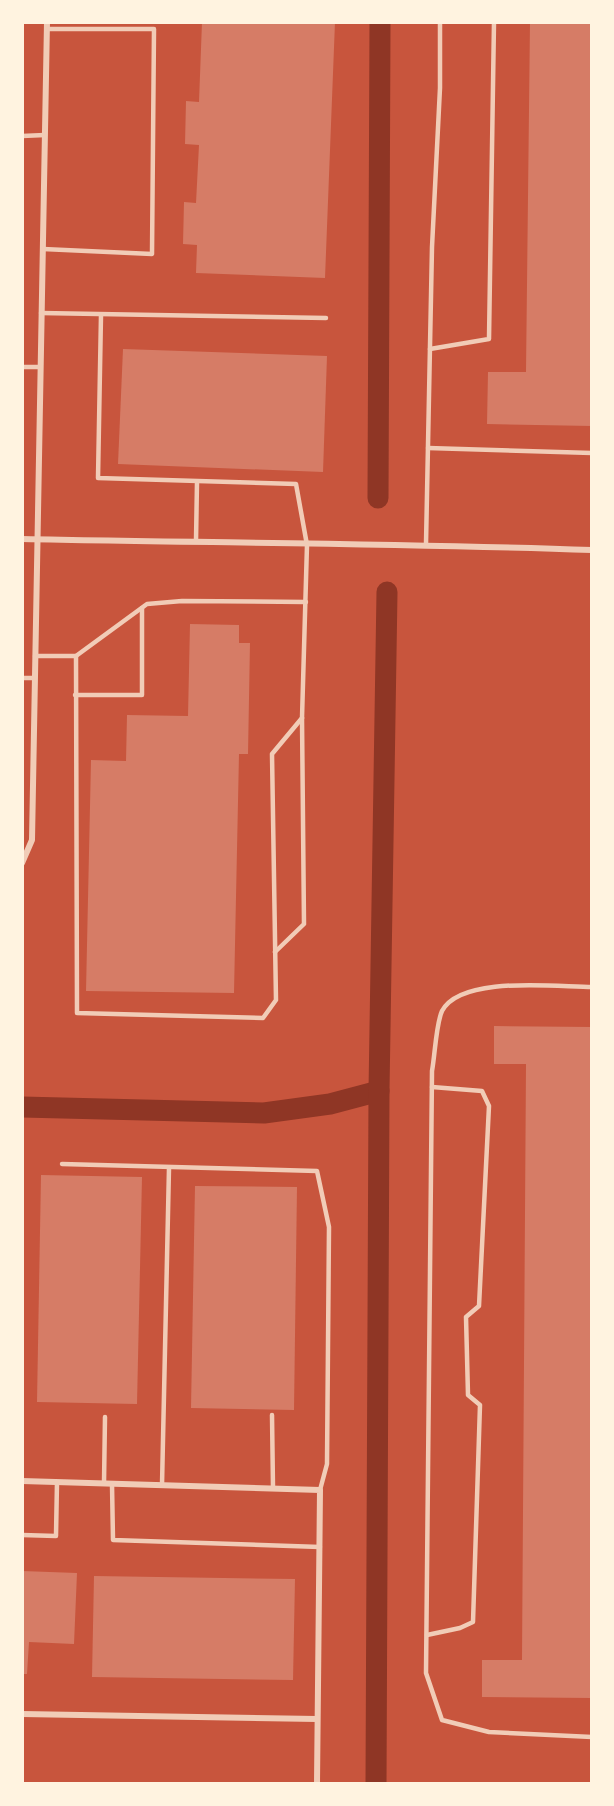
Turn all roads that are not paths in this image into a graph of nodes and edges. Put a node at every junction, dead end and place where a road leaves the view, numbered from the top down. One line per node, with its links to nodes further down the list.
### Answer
1 (440, 22): 10 (lane)
2 (494, 22): 10 (lane)
3 (47, 26): 4 (street); 6 (lane)
4 (45, 135): 5 (lane); 6 (street)
5 (22, 136)
6 (43, 249): 7 (street)
7 (41, 313): 8 (lane); 12 (street)
8 (101, 315): 9 (lane); 15 (lane)
9 (326, 318)
10 (430, 349): 13 (lane)
11 (22, 367): 12 (lane)
12 (40, 367): 17 (street)
13 (428, 448): 14 (lane); 20 (lane)
14 (591, 453)
15 (197, 482): 18 (lane); 19 (lane)
16 (22, 539): 17 (street)
17 (36, 539): 18 (street); 24 (street)
18 (196, 541): 19 (street)
19 (307, 544): 20 (street); 22 (lane)
20 (426, 544): 21 (street)
21 (591, 550)
22 (306, 602): 23 (lane); 29 (lane)
23 (142, 608): 25 (lane); 28 (lane)
24 (35, 656): 25 (lane); 27 (street)
25 (76, 656): 28 (lane)
26 (22, 678): 27 (lane)
27 (35, 678): 30 (street)
28 (75, 695): 31 (lane)
29 (302, 718): 31 (lane); 31 (lane)
30 (22, 863)
31 (275, 952)
32 (591, 987): 33 (lane)
33 (432, 1087): 47 (lane); 47 (lane)
34 (62, 1164): 35 (lane)
35 (168, 1168): 42 (lane); 44 (lane)
36 (272, 1415): 43 (lane)
37 (105, 1417): 40 (lane)
38 (22, 1481): 39 (street)
39 (57, 1482): 40 (street); 45 (lane)
40 (104, 1483): 41 (street)
41 (112, 1484): 42 (street); 46 (lane)
42 (162, 1485): 43 (street)
43 (273, 1488): 44 (street)
44 (320, 1490): 46 (street)
45 (22, 1535)
46 (320, 1547): 49 (street)
47 (427, 1635): 50 (lane)
48 (22, 1714): 49 (street)
49 (317, 1719): 51 (street)
50 (591, 1737)
51 (317, 1784)

